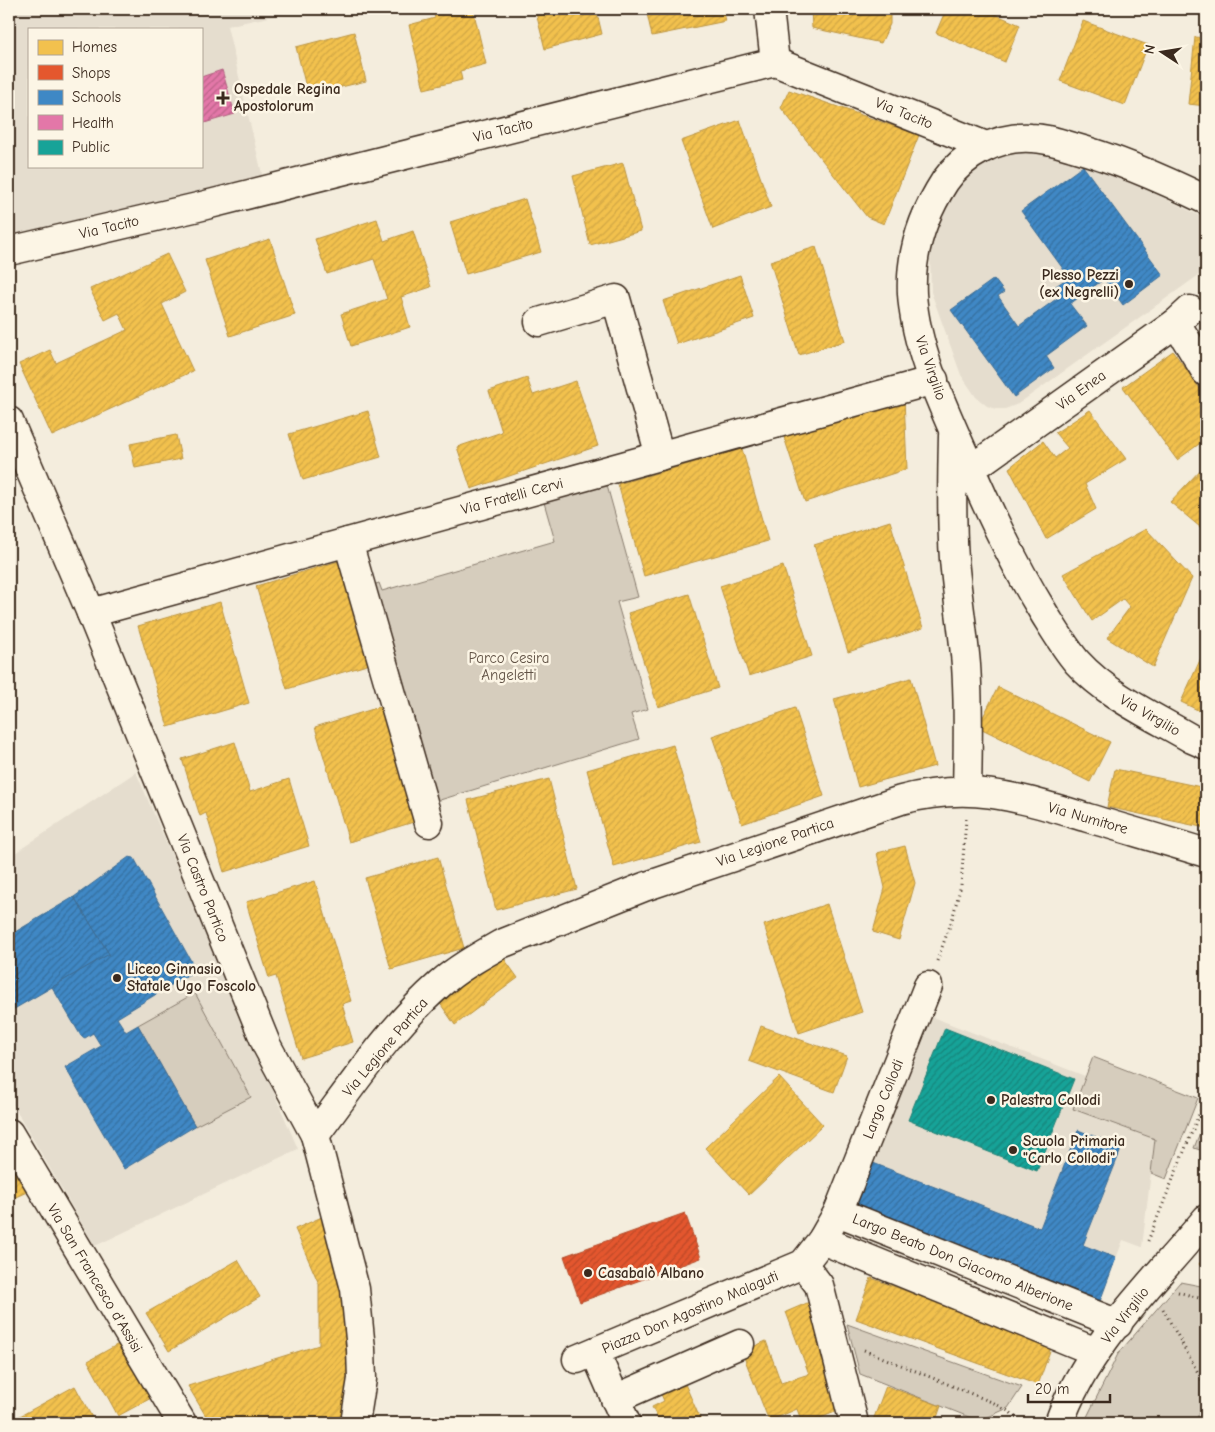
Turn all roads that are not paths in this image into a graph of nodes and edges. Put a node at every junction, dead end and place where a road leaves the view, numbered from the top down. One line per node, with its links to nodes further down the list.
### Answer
1 (770, 9): 2 (street)
2 (775, 62): 3 (street, Via Tacito); 5 (street, Via Tacito)
3 (986, 146): 4 (street, Via Virgilio); 8 (street, Via Virgilio)
4 (1206, 200)
5 (9, 251)
6 (539, 322): 11 (street)
7 (1206, 372): 12 (street, Via Enea)
8 (934, 380): 10 (street, Via Virgilio); 11 (street, Via Fratelli Cervi)
9 (9, 421): 14 (street, Via Castro Partico)
10 (954, 430): 12 (street, Via Virgilio); 16 (street)
11 (660, 456): 13 (street, Via Fratelli Cervi)
12 (971, 469): 15 (street, Via Virgilio)
13 (348, 542): 14 (street, Via Fratelli Cervi); 17 (street)
14 (91, 613): 21 (street, Via Castro Partico)
15 (1206, 745)
16 (967, 791): 18 (street, Via Numitore); 21 (street, Via Legione Partica)
17 (429, 823)
18 (1206, 853)
19 (928, 986): 22 (street, Largo Collodi)
20 (9, 1134): 31 (street, Via San Francesco d'Assisi)
21 (315, 1135): 32 (street, Via Castro Partico)
22 (838, 1212): 24 (street, Largo Beato Don Giacomo Alberione); 26 (street, Largo Beato Don Giacomo Alberione)
23 (1206, 1218): 26 (street, Via Virgilio)
24 (822, 1240): 25 (street, Largo Beato Don Giacomo Alberione); 28 (street)
25 (802, 1264): 29 (street, Piazza Don Agostino Malaguti); 33 (street)
26 (1118, 1324): 28 (street, Via Virgilio)
27 (740, 1344): 29 (street)
28 (1096, 1352): 30 (street, Via Virgilio)
29 (621, 1411)
30 (1062, 1417): 34 (street)
31 (182, 1423)
32 (356, 1423)
33 (854, 1423)
34 (1037, 1423)

